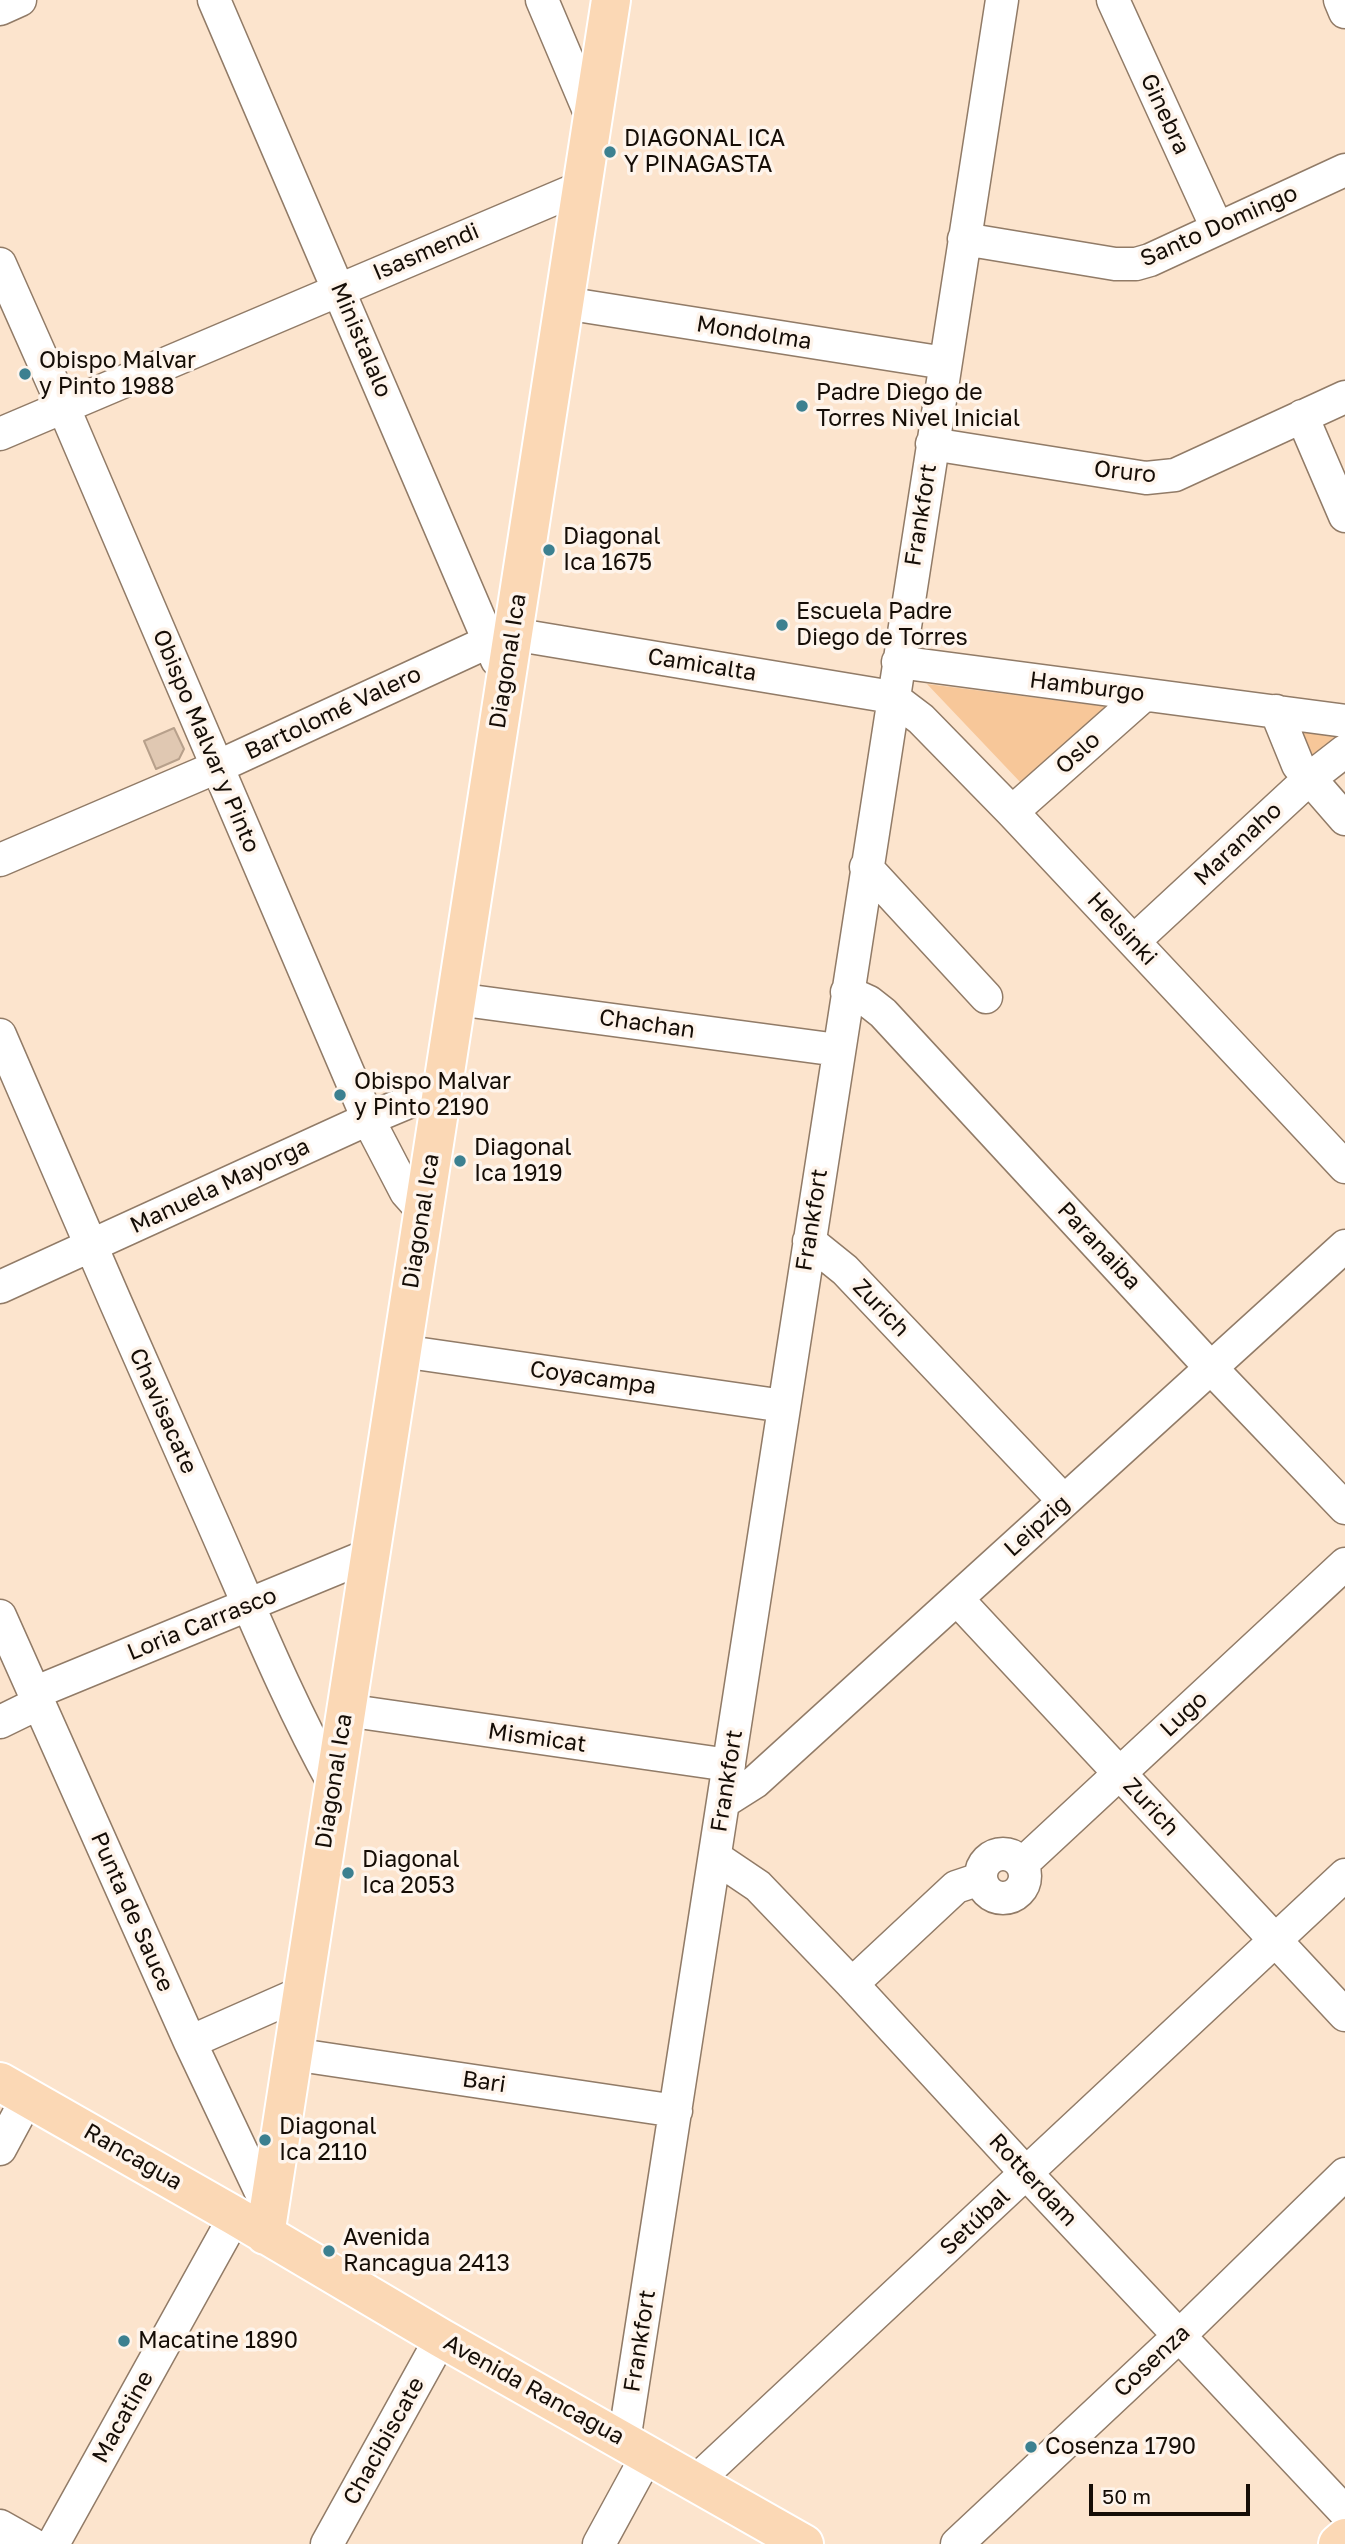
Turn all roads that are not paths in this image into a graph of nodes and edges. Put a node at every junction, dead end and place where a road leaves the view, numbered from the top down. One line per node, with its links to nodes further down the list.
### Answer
1 (20, 0): 8 (street)
2 (214, 0): 16 (street, Ministalalo)
3 (542, 0): 10 (street)
4 (611, 0): 10 (main road, Diagonal Ica)
5 (1113, 0): 13 (street, Ginebra)
6 (1340, 0): 9 (street)
7 (997, 1): 14 (street, Frankfort)
8 (0, 9)
9 (1345, 12)
10 (592, 118): 12 (main road, Diagonal Ica)
11 (1345, 170): 13 (street, Santo Domingo)
12 (582, 187): 16 (street, Isasmendi); 17 (main road, Diagonal Ica)
13 (1217, 228): 14 (street, Santo Domingo)
14 (964, 239): 18 (street, Frankfort)
15 (0, 264): 20 (street, Obispo Malvar y Pinto)
16 (339, 289): 20 (street, Isasmendi); 25 (street, Ministalalo)
17 (564, 303): 18 (street, Mondolma); 25 (main road, Diagonal Ica)
18 (945, 363): 23 (street, Frankfort)
19 (1345, 397): 21 (street, Oruro)
20 (63, 406): 22 (street, Isasmendi); 32 (street, Obispo Malvar y Pinto)
21 (1302, 416): 23 (street, Oruro); 24 (street)
22 (0, 434)
23 (932, 444): 26 (street, Frankfort)
24 (1345, 516)
25 (501, 638): 28 (street, Camicalta); 32 (street, Bartolomé Valero); 41 (main road, Diagonal Ica)
26 (898, 662): 27 (street, Hamburgo); 28 (street, Frankfort)
27 (1144, 695): 29 (street, Hamburgo); 34 (street, Oslo)
28 (892, 696): 34 (street, Helsinki); 37 (street, Frankfort)
29 (1276, 711): 30 (street, Hamburgo); 33 (street)
30 (1345, 721)
31 (1345, 751): 33 (street, Maranaho)
32 (217, 766): 36 (street, Bartolomé Valero); 45 (street, Obispo Malvar y Pinto)
33 (1308, 779): 35 (street); 38 (street, Maranaho)
34 (1012, 812): 38 (street, Helsinki)
35 (1345, 819)
36 (0, 860)
37 (866, 867): 39 (street, Frankfort); 40 (street)
38 (1134, 941): 46 (street, Helsinki)
39 (847, 992): 43 (street, Frankfort); 53 (street, Paranaiba)
40 (986, 997)
41 (456, 999): 43 (street, Chachan); 44 (main road, Diagonal Ica)
42 (0, 1035): 50 (street, Chavisacate)
43 (838, 1050): 48 (street, Frankfort)
44 (442, 1088): 45 (street, Manuela Mayorga); 47 (main road, Diagonal Ica)
45 (368, 1119): 47 (street, Obispo Malvar y Pinto); 50 (street, Manuela Mayorga)
46 (1345, 1167)
47 (423, 1211): 52 (main road, Diagonal Ica)
48 (809, 1241): 54 (street, Frankfort); 55 (street, Zurich)
49 (1345, 1245): 53 (street, Leipzig)
50 (89, 1246): 51 (street, Manuela Mayorga); 60 (street, Chavisacate)
51 (0, 1287)
52 (401, 1351): 54 (street, Coyacampa); 57 (main road, Diagonal Ica)
53 (1211, 1368): 55 (street, Leipzig); 56 (street, Paranaiba)
54 (784, 1406): 65 (street, Frankfort)
55 (1064, 1501): 59 (street, Leipzig)
56 (1345, 1508)
57 (369, 1555): 60 (street, Loria Carrasco); 63 (main road, Diagonal Ica)
58 (1345, 1564): 66 (street, Lugo)
59 (957, 1599): 66 (street, Zurich); 68 (street, Leipzig)
60 (249, 1604): 62 (street, Loria Carrasco); 67 (street, Chavisacate)
61 (0, 1616): 62 (street, Punta de Sauce)
62 (37, 1698): 64 (street, Loria Carrasco); 75 (street, Punta de Sauce)
63 (345, 1710): 65 (street, Mismicat); 67 (main road, Diagonal Ica)
64 (0, 1723)
65 (729, 1765): 68 (street, Frankfort)
66 (1120, 1774): 71 (street, Zurich); 72 (street, Lugo)
67 (334, 1784): 73 (main road, Diagonal Ica)
68 (725, 1801): 69 (street, Frankfort)
69 (715, 1857): 72 (street, Rotterdam); 78 (street, Frankfort)
70 (1345, 1875): 71 (street, Setúbal)
71 (1276, 1941): 74 (street, Zurich); 80 (street, Setúbal)
72 (852, 1984): 80 (street, Rotterdam)
73 (301, 1993): 75 (street); 76 (main road, Diagonal Ica)
74 (1345, 2014)
75 (190, 2042): 82 (street, Punta de Sauce)
76 (292, 2054): 78 (street, Bari); 82 (main road, Diagonal Ica)
77 (14, 2090): 79 (street); 82 (main road, Rancagua)
78 (676, 2111): 85 (street, Frankfort)
79 (0, 2149)
80 (1027, 2174): 83 (street, Rotterdam); 86 (street, Setúbal)
81 (1345, 2174): 83 (street, Cosenza)
82 (256, 2219): 84 (main road, Avenida Rancagua); 91 (street, Macatine)
83 (1179, 2336): 87 (street, Rotterdam); 95 (street, Cosenza)
84 (441, 2338): 85 (main road, Avenida Rancagua); 92 (street, Chacibiscate)
85 (636, 2447): 86 (main road, Avenida Rancagua); 93 (street)
86 (695, 2482): 94 (main road, Avenida Rancagua)
87 (1345, 2512)
88 (0, 2526): 90 (street)
89 (1345, 2538): 96 (main road)
90 (32, 2544)
91 (53, 2544)
92 (327, 2544)
93 (598, 2544)
94 (804, 2544)
95 (957, 2544)
96 (1338, 2544)

